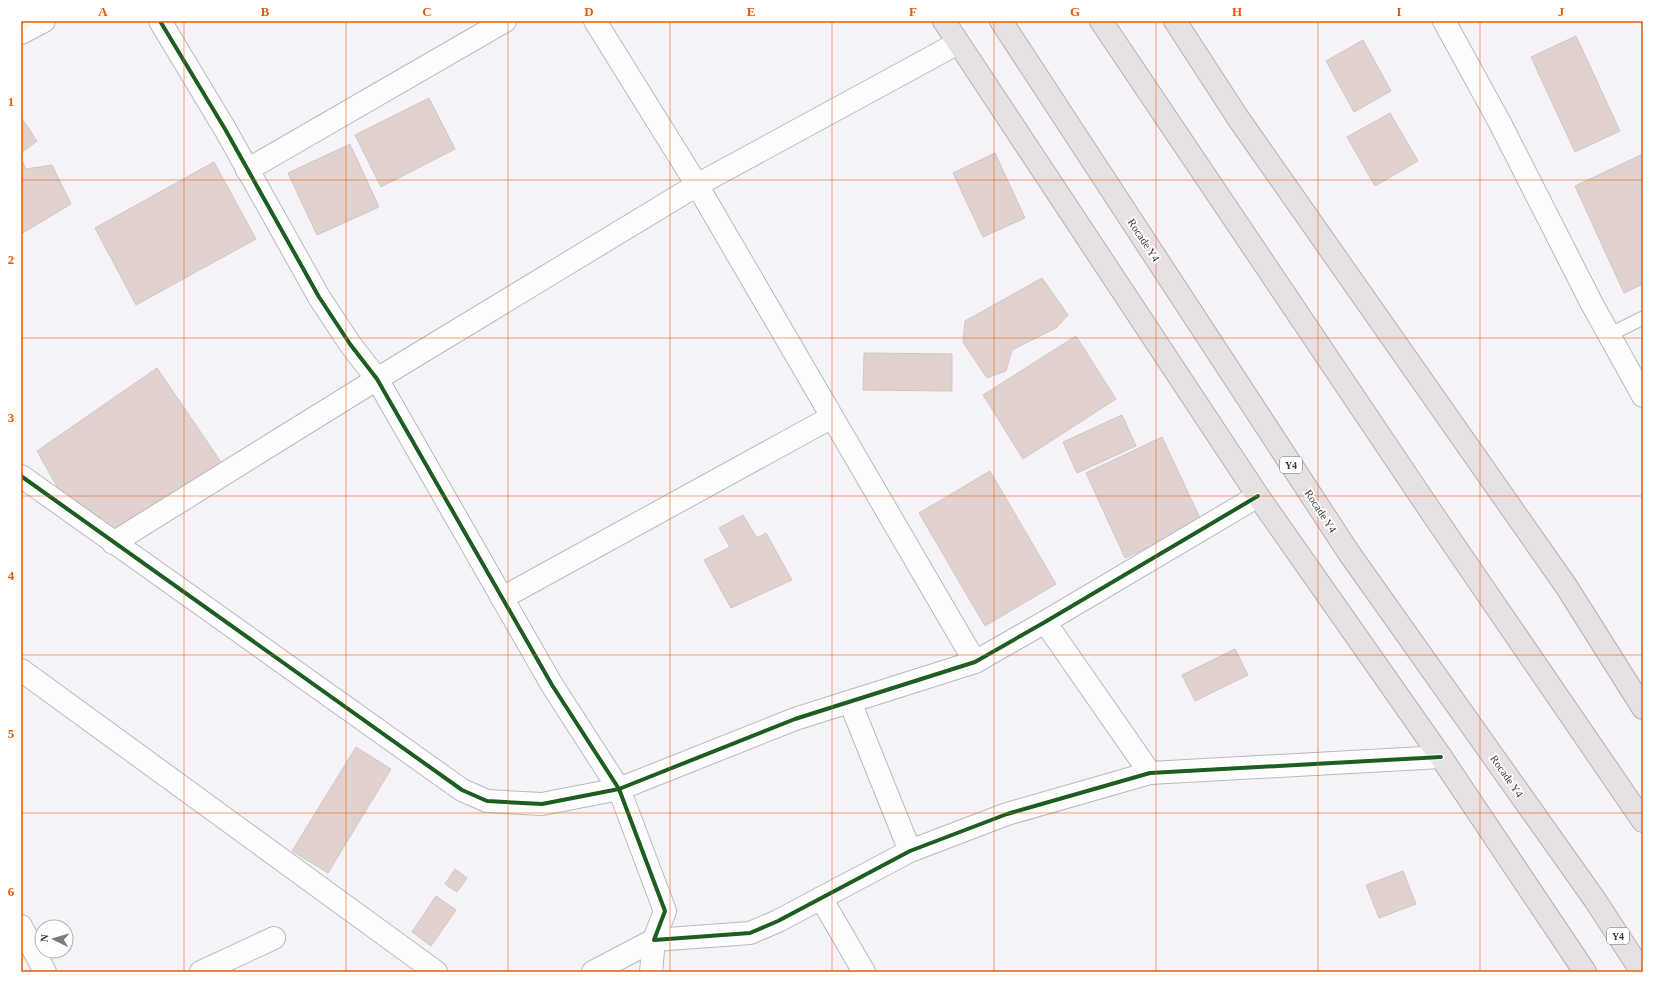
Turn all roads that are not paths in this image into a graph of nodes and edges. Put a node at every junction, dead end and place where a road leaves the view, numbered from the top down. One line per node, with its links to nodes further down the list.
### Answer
1 (44, 21): 10 (street)
2 (160, 21): 12 (street)
3 (505, 21): 12 (street)
4 (595, 21): 13 (street)
5 (944, 21): 11 (highway)
6 (1001, 21): 44 (highway, Rocade Y4 / Y4)
7 (1101, 21): 31 (highway)
8 (1175, 21): 27 (highway)
9 (1444, 21): 15 (street)
10 (21, 33)
11 (958, 43): 13 (street); 20 (highway)
12 (247, 170): 16 (street)
13 (697, 185): 16 (street); 18 (street)
14 (1643, 318): 15 (lane)
15 (1609, 335): 17 (street)
16 (377, 378): 21 (street); 22 (street)
17 (1643, 396)
18 (832, 417): 22 (street); 24 (street)
19 (21, 476): 21 (street)
20 (1258, 496): 23 (street); 28 (highway)
21 (113, 543): 30 (street)
22 (502, 598): 30 (street)
23 (1045, 622): 24 (street); 29 (street)
24 (975, 662): 26 (street)
25 (21, 670): 39 (street)
26 (850, 702): 30 (street); 32 (street)
27 (1643, 708)
28 (1441, 757): 29 (street); 43 (highway)
29 (1150, 773): 32 (street)
30 (620, 789): 36 (street)
31 (1643, 821)
32 (910, 852): 33 (street)
33 (821, 898): 36 (street); 42 (street)
34 (21, 926): 37 (street)
35 (274, 938): 38 (street)
36 (654, 940): 40 (street); 41 (street)
37 (45, 972)
38 (201, 972)
39 (436, 972)
40 (593, 972)
41 (651, 972)
42 (864, 972)
43 (1585, 972)
44 (1642, 972)

